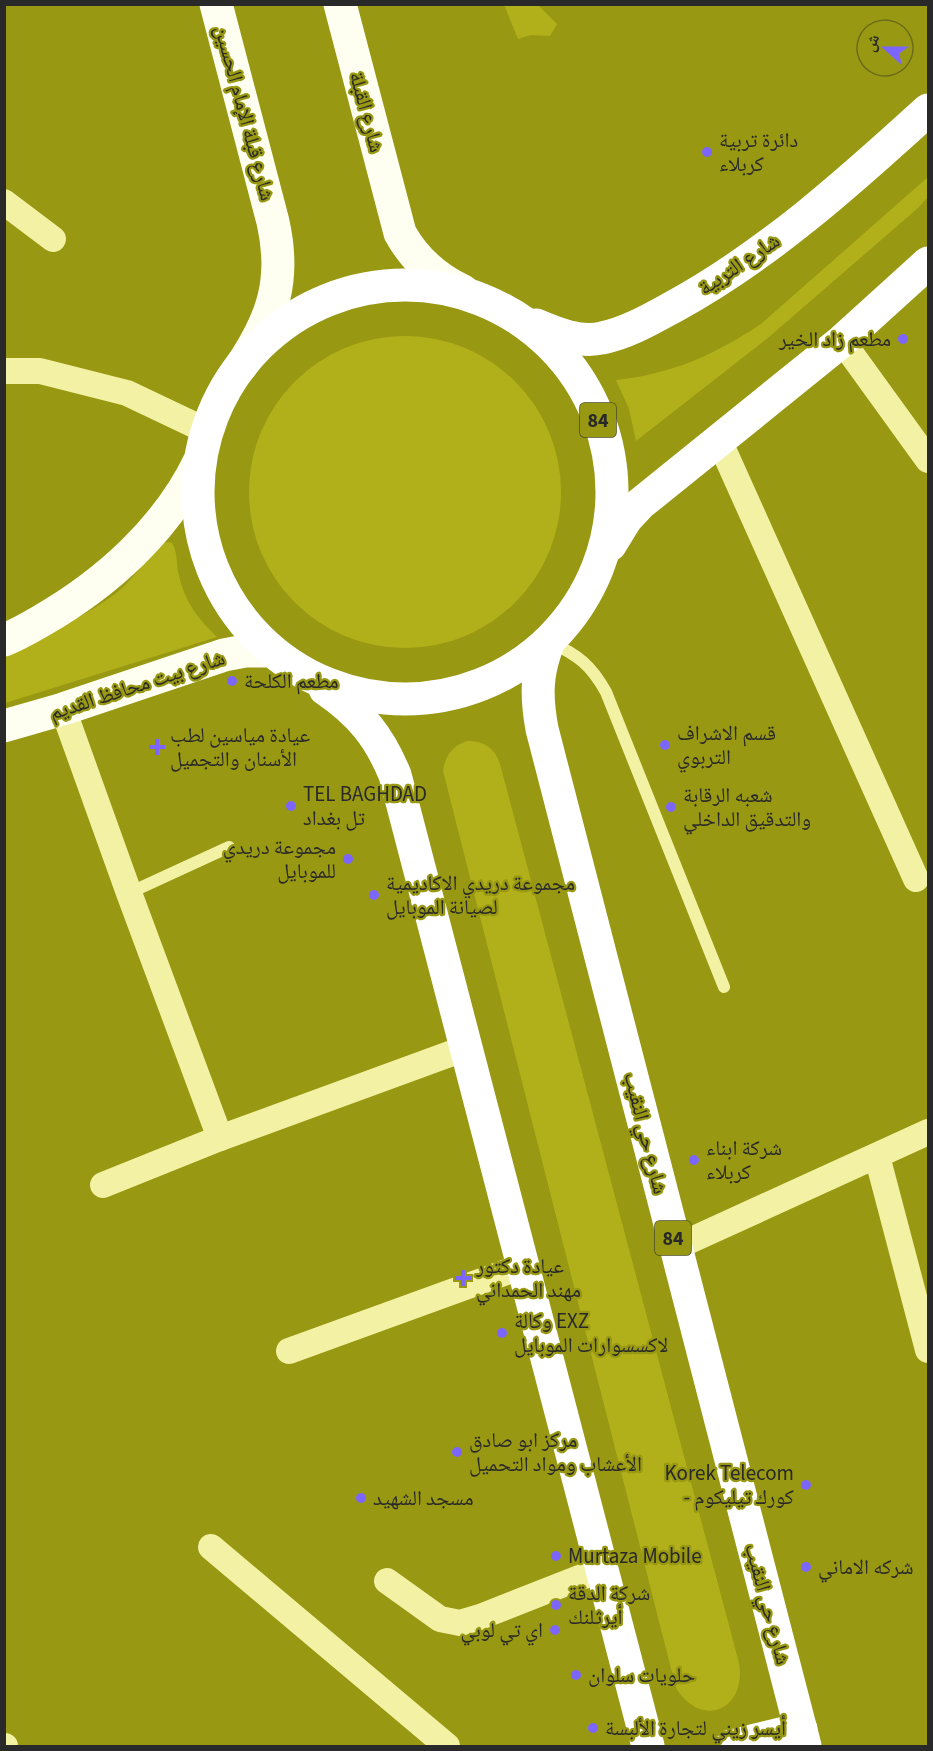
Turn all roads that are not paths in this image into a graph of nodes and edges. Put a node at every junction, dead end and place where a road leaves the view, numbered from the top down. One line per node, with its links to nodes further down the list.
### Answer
1 (216, 4): 10 (main road, شارع قبلة الإمام الحسين)
2 (339, 4): 7 (main road, شارع القبلة)
3 (928, 110): 8 (highway, شارع التربية / 84)
4 (4, 202): 5 (street)
5 (53, 239)
6 (928, 263): 9 (highway, 84)
7 (463, 291): 8 (highway, 84); 10 (highway, 84)
8 (519, 317): 15 (highway, 84)
9 (842, 342): 12 (highway, 84); 14 (street)
10 (241, 366): 13 (highway, 84)
11 (4, 371): 13 (street)
12 (719, 440): 15 (highway, 84); 23 (street)
13 (203, 445): 16 (main road); 18 (highway, 84)
14 (928, 460)
15 (601, 562): 17 (highway, 84)
16 (4, 640)
17 (549, 641): 19 (highway, 84); 25 (lane); 31 (highway, شارع حي النقيب / 84)
18 (270, 651): 19 (highway, 84); 20 (main road, شارع بيت محافظ القديم)
19 (306, 675): 26 (highway, 84)
20 (63, 709): 21 (main road, شارع بيت محافظ القديم); 24 (street)
21 (4, 726)
22 (229, 847): 24 (lane)
23 (916, 879)
24 (129, 893): 28 (street)
25 (724, 987)
26 (466, 1048): 28 (street); 32 (highway, 84)
27 (928, 1132): 29 (street)
28 (220, 1138): 30 (street)
29 (877, 1156): 31 (street); 33 (street)
30 (103, 1185)
31 (676, 1246): 38 (highway, شارع حي النقيب / 84)
32 (523, 1266): 34 (street); 36 (highway, 84)
33 (928, 1350)
34 (290, 1352)
35 (211, 1547): 39 (street)
36 (602, 1569): 37 (street); 40 (highway, 84)
37 (387, 1581)
38 (803, 1738): 41 (highway)
39 (447, 1746)
40 (648, 1746)
41 (731, 1746)

